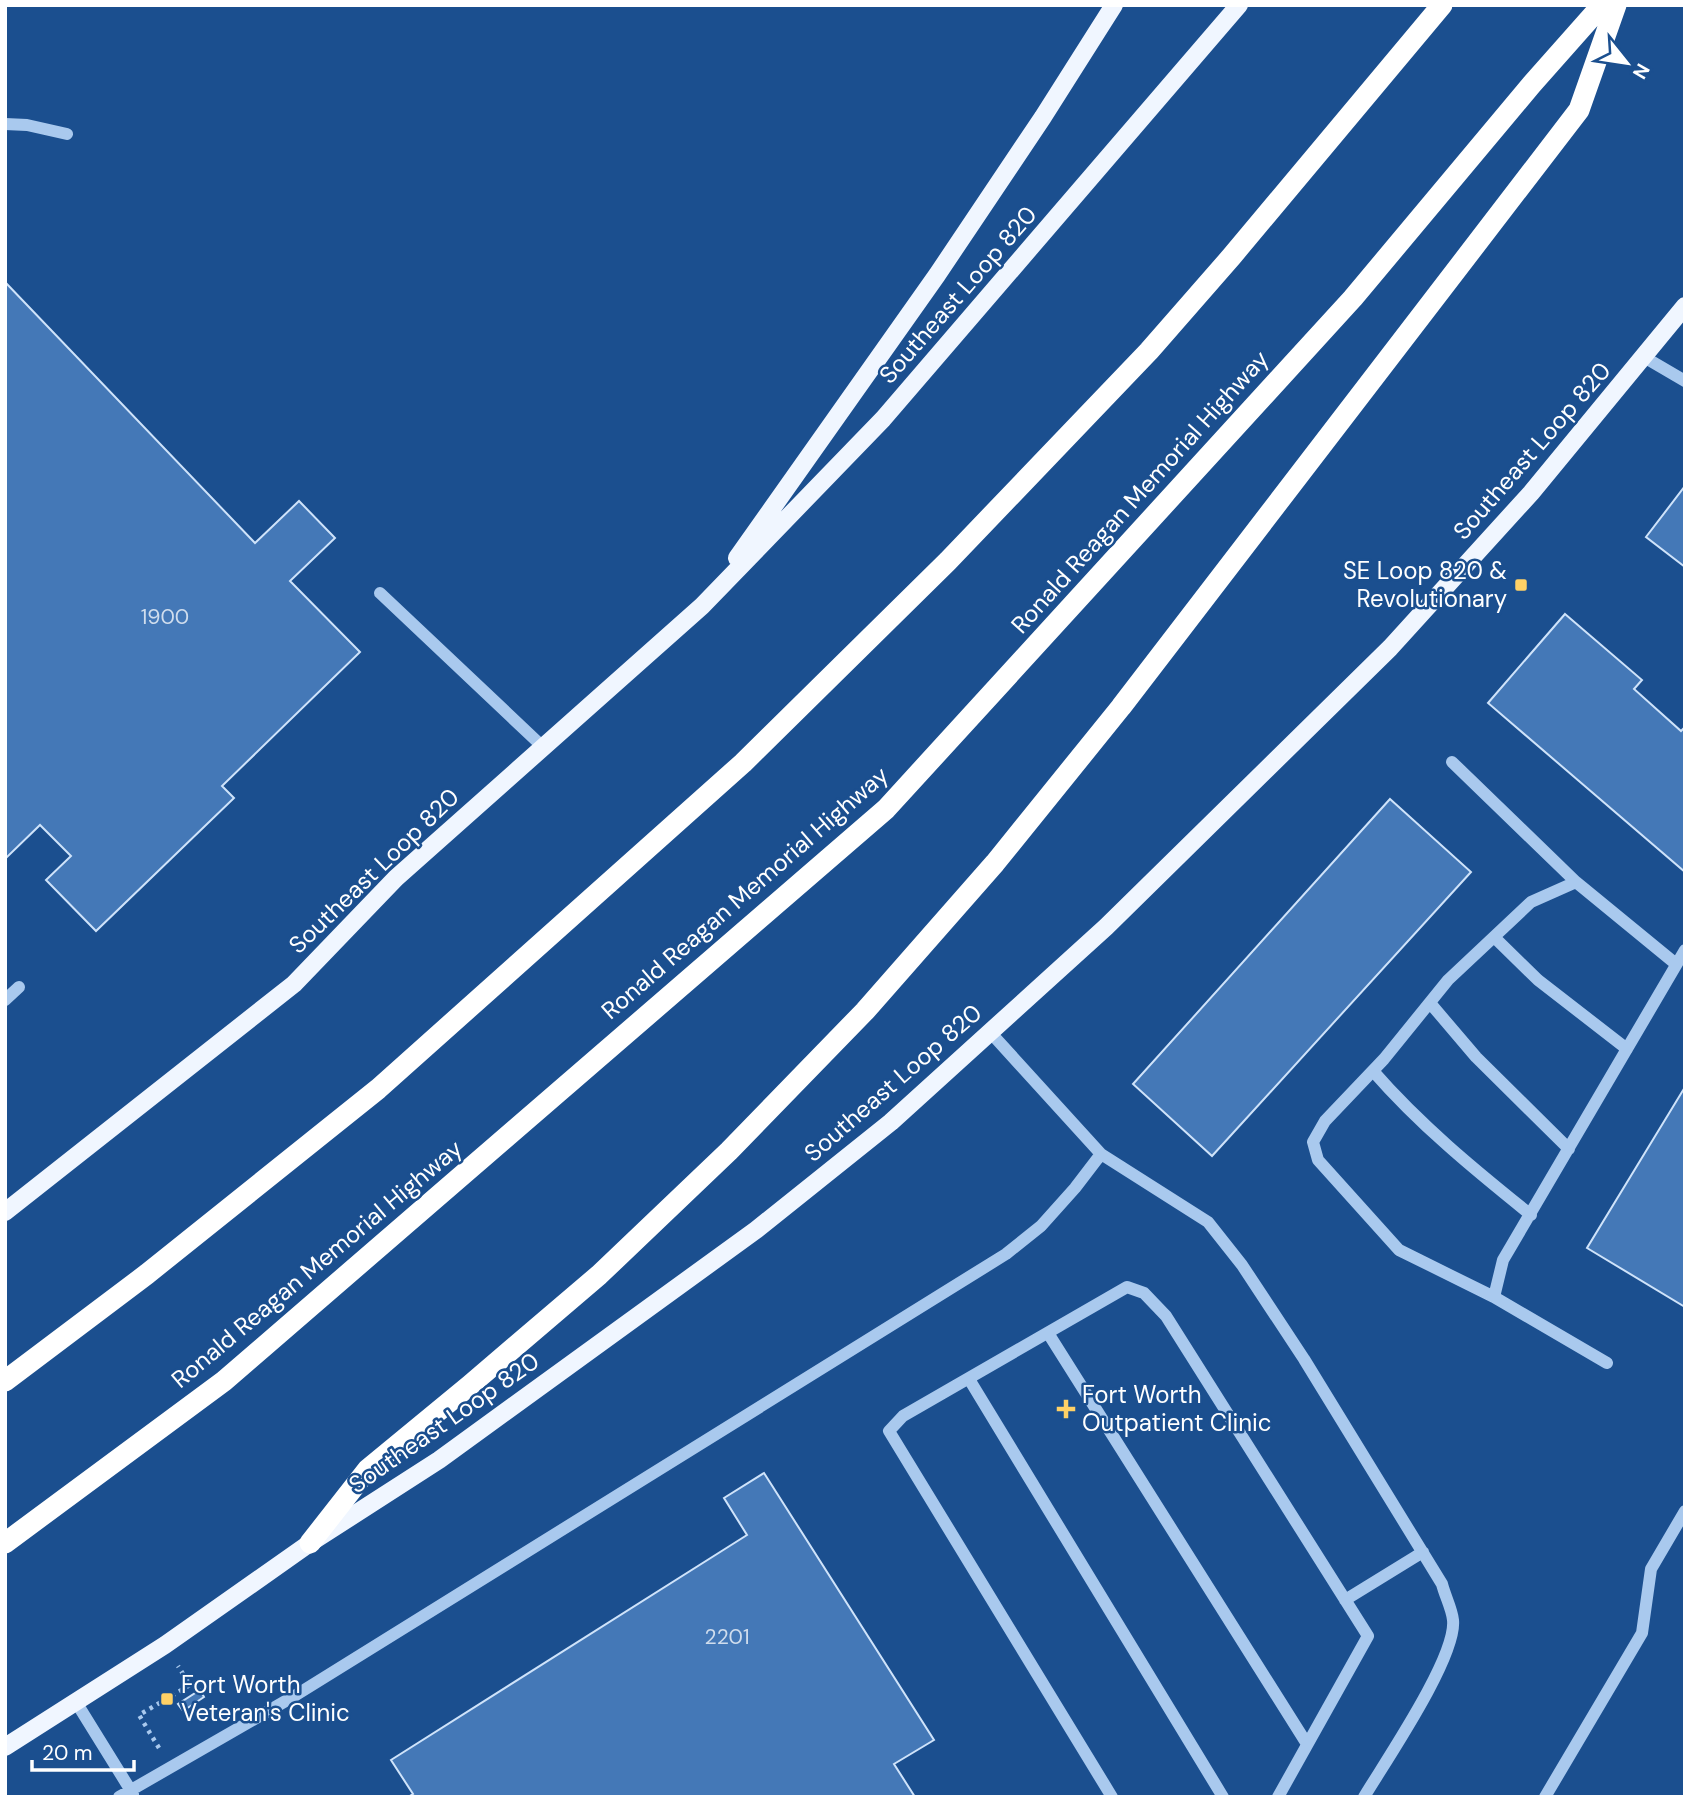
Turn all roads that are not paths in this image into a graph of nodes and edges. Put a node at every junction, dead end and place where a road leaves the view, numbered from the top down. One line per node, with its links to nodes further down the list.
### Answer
1 (1114, 5): 12 (main road, Southeast Loop 820)
2 (1239, 5): 12 (main road, Southeast Loop 820)
3 (1442, 5): 33 (highway)
4 (1602, 5): 35 (highway, Ronald Reagan Memorial Highway)
5 (1616, 5): 36 (highway)
6 (5, 124): 7 (street)
7 (67, 134)
8 (1685, 306): 9 (main road, Southeast Loop 820)
9 (1644, 357): 10 (street); 22 (main road, Southeast Loop 820)
10 (1685, 381)
11 (380, 593): 13 (street)
12 (702, 606): 13 (main road, Southeast Loop 820)
13 (543, 747): 27 (main road, Southeast Loop 820)
14 (1452, 762): 15 (street)
15 (1576, 882): 16 (street); 18 (street)
16 (1494, 937): 21 (street); 23 (street)
17 (1685, 950): 18 (street)
18 (1676, 964): 23 (street)
19 (19, 987): 20 (street)
20 (5, 1000)
21 (1430, 1003): 24 (street); 25 (street)
22 (989, 1032): 26 (street); 36 (main road, Southeast Loop 820)
23 (1627, 1049): 25 (street)
24 (1373, 1071): 28 (street); 29 (street)
25 (1569, 1149): 28 (street)
26 (1101, 1154): 37 (street); 42 (street)
27 (5, 1212)
28 (1531, 1215): 29 (street)
29 (1494, 1297): 31 (street)
30 (1048, 1333): 32 (street); 38 (street); 40 (street)
31 (1607, 1363)
32 (968, 1378): 43 (street); 44 (street)
33 (5, 1381)
34 (1685, 1511): 47 (street)
35 (5, 1543)
36 (310, 1543): 39 (main road, Southeast Loop 820)
37 (1423, 1552): 38 (street); 46 (street)
38 (1345, 1600): 40 (street)
39 (76, 1702): 41 (main road, Southeast Loop 820); 42 (street)
40 (1307, 1744): 45 (street)
41 (5, 1747)
42 (128, 1794)
43 (1112, 1797)
44 (1223, 1797)
45 (1278, 1797)
46 (1364, 1797)
47 (1545, 1797)

